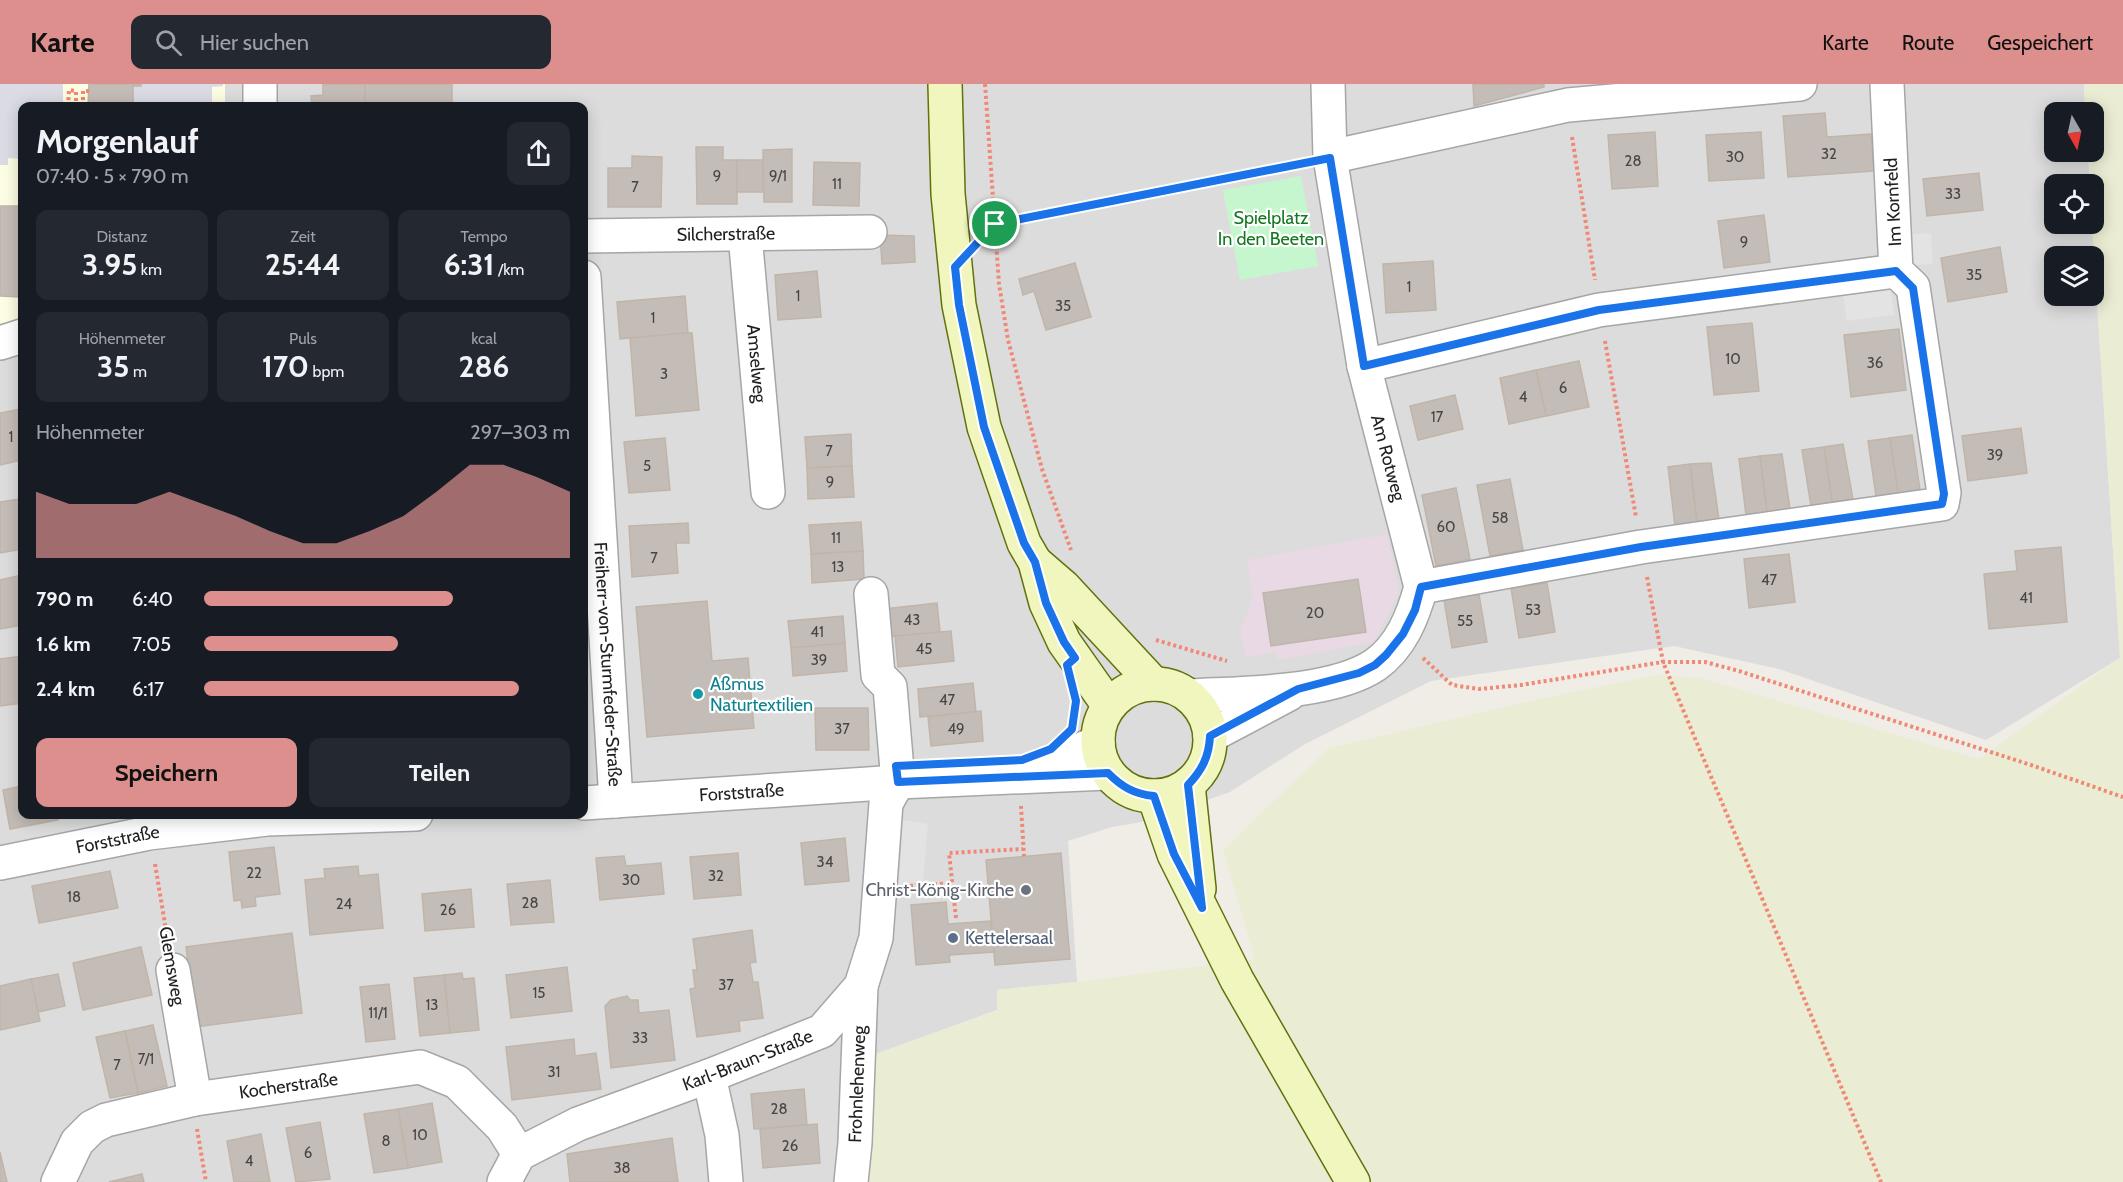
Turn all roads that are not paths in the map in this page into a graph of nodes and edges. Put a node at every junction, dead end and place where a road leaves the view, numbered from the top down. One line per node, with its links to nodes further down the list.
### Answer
1 (260, 84): 6 (street)
2 (945, 84): 17 (main road)
3 (1328, 84): 7 (street, Am Rotweg)
4 (1800, 84): 7 (street)
5 (1887, 84): 11 (street, Im Kornfeld)
6 (260, 102)
7 (1330, 158): 15 (street, Am Rotweg)
8 (870, 232): 9 (street, Silcherstraße)
9 (745, 235): 10 (street, Silcherstraße); 16 (street, Amselweg)
10 (588, 236)
11 (1896, 271): 15 (street); 18 (street, Im Kornfeld)
12 (18, 337): 14 (street)
13 (588, 342): 31 (street, Freiherr-von-Sturmfeder-Straße)
14 (0, 343)
15 (1364, 366): 18 (street, Am Rotweg)
16 (768, 492)
17 (1035, 562): 20 (main road); 23 (main road)
18 (1421, 587): 21 (street)
19 (871, 594): 28 (street)
20 (1154, 684): 22 (main road); 23 (main road)
21 (1298, 689): 22 (street); 24 (street)
22 (1190, 696): 24 (main road)
23 (1109, 706): 25 (main road)
24 (1210, 736): 29 (main road)
25 (1098, 742): 26 (main road); 27 (street, Forststraße)
26 (1108, 773): 27 (street, Forststraße); 30 (main road)
27 (1020, 777): 28 (street, Forststraße)
28 (898, 782): 31 (street, Forststraße); 37 (street, Karl-Braun-Straße)
29 (1188, 785): 30 (main road); 35 (main road)
30 (1154, 796): 35 (main road)
31 (616, 801): 32 (street, Forststraße)
32 (588, 803)
33 (253, 819): 34 (street, Forststraße)
34 (0, 863)
35 (1202, 908): 44 (main road)
36 (172, 970): 39 (street, Glemsweg)
37 (861, 986): 38 (street, Karl-Braun-Straße); 43 (street, Frohnlehenweg)
38 (710, 1076): 40 (street, Karl-Braun-Straße); 42 (street)
39 (195, 1099): 40 (street, Kocherstraße); 41 (street, Kocherstraße)
40 (512, 1168)
41 (58, 1182)
42 (726, 1182)
43 (851, 1182)
44 (1353, 1182)

